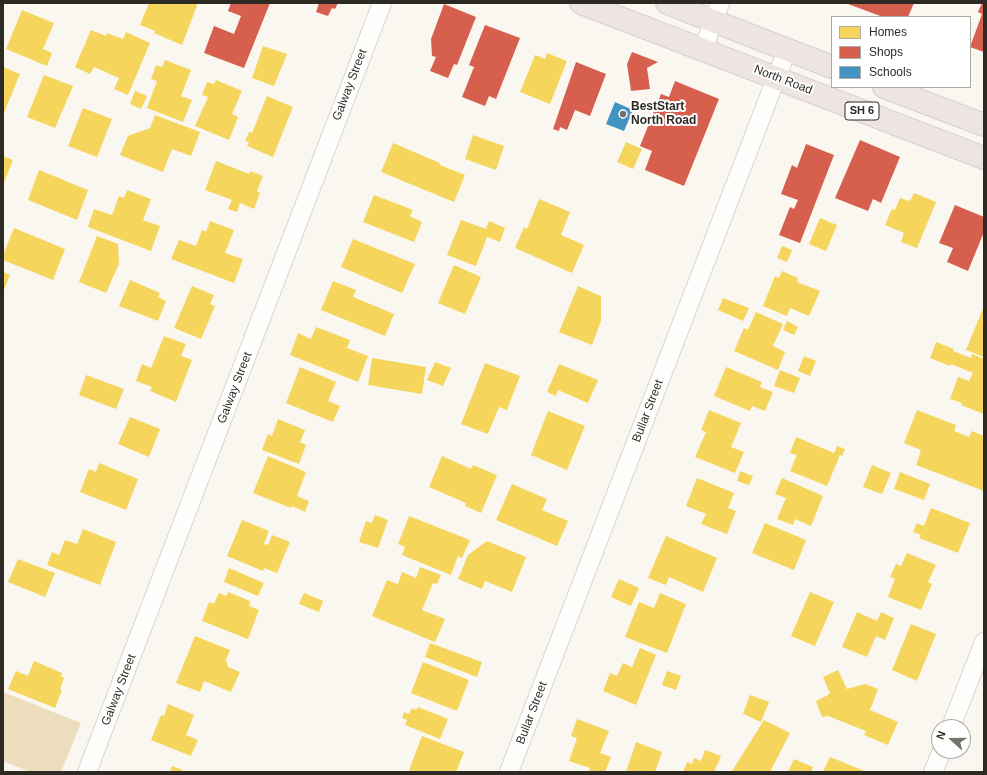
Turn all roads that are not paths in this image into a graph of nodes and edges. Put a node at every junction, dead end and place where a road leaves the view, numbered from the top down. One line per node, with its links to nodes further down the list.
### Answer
1 (382, 3): 15 (street, Galway Street)
2 (581, 3): 5 (main road, North Road / SH 6)
3 (667, 3): 4 (main road)
4 (716, 12): 5 (street); 6 (main road)
5 (703, 50): 8 (main road, North Road / SH 6)
6 (787, 50): 7 (main road); 8 (street, Bullar Street)
7 (831, 67)
8 (776, 78): 11 (main road, North Road / SH 6); 16 (street, Bullar Street)
9 (887, 88): 10 (main road, SH 6)
10 (984, 126)
11 (984, 158)
12 (984, 642): 13 (street)
13 (954, 719)
14 (939, 759): 17 (street)
15 (87, 772)
16 (509, 772)
17 (933, 772)

